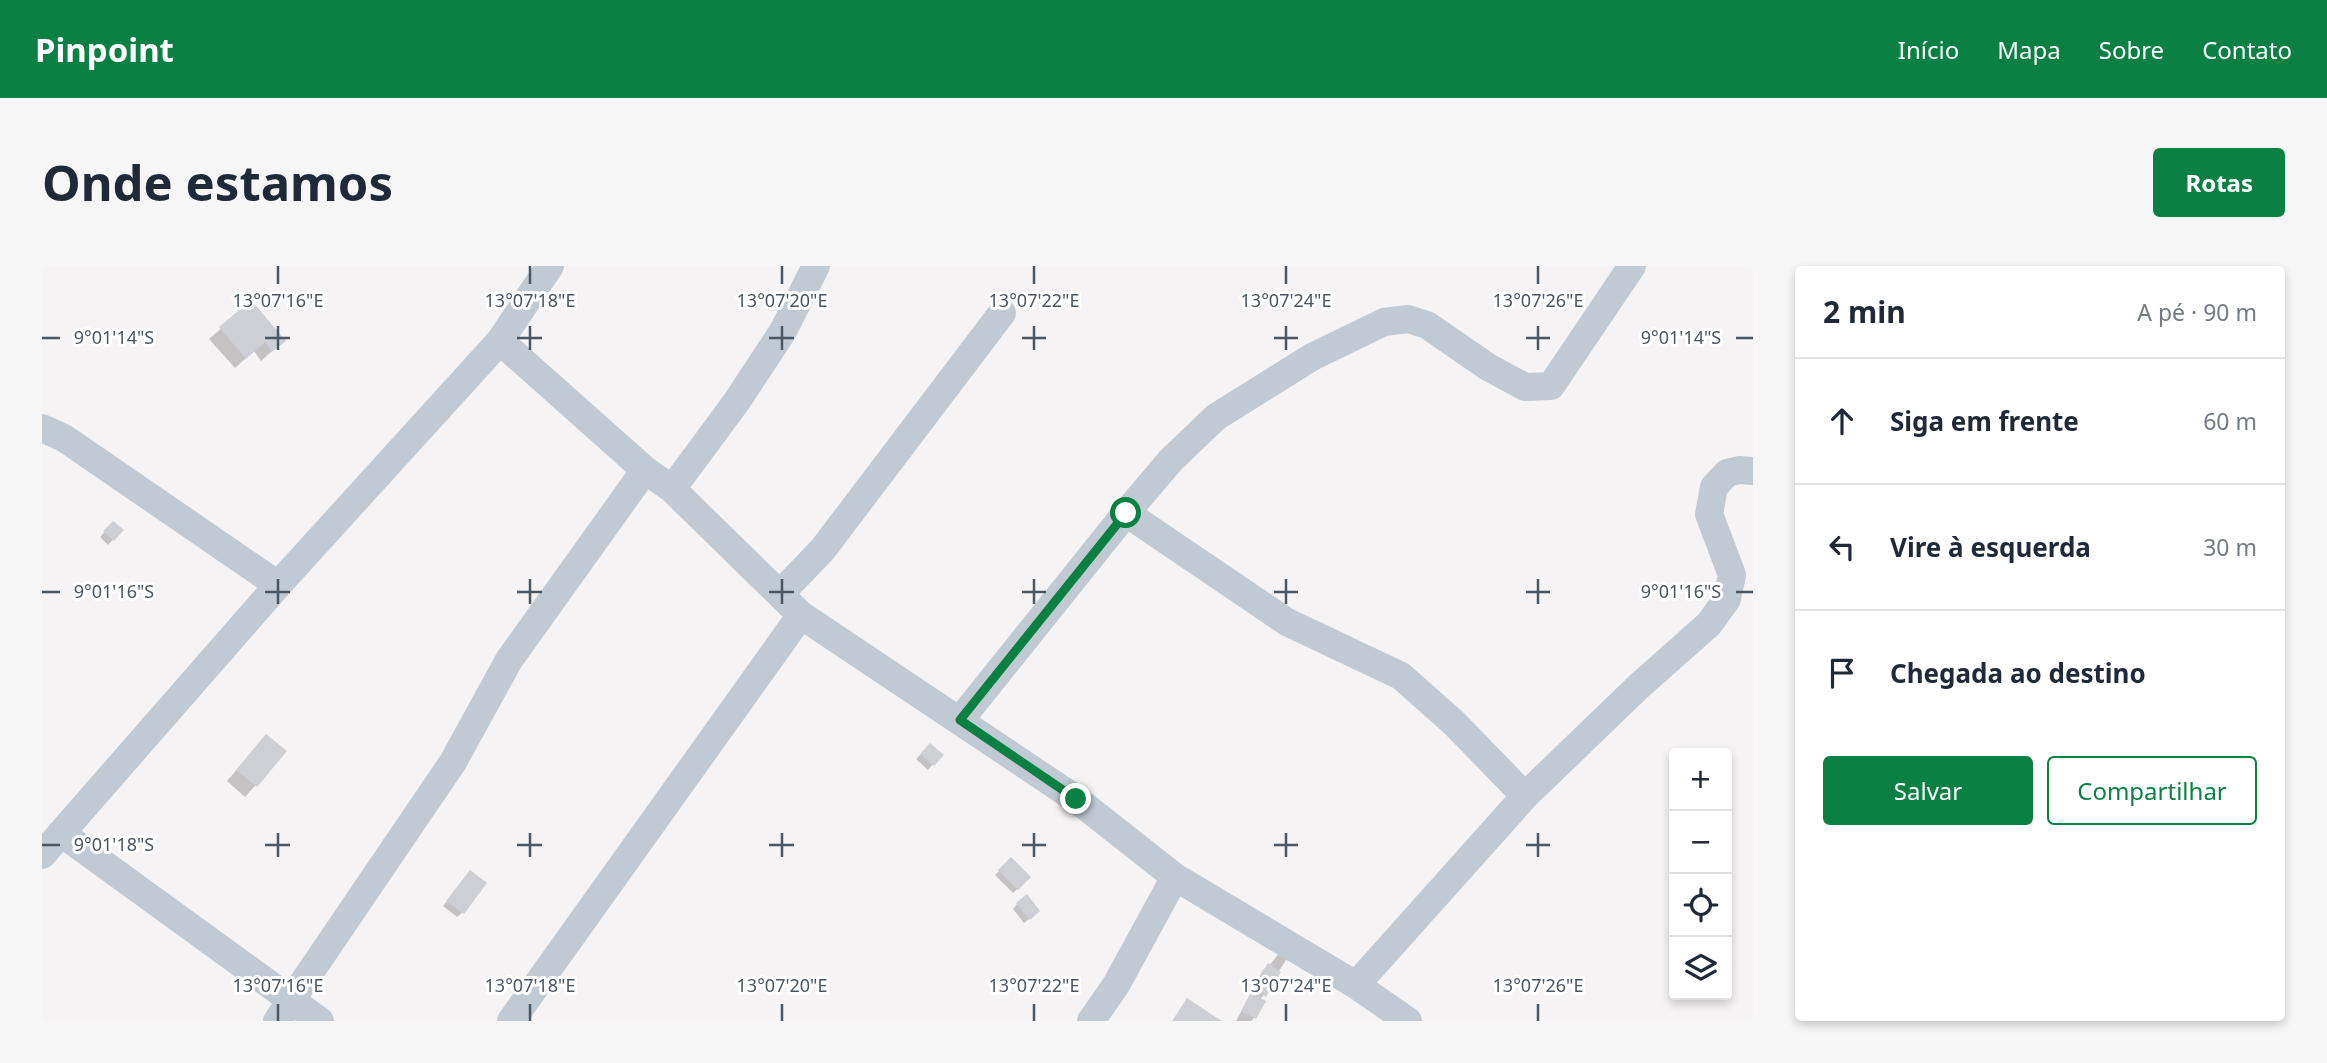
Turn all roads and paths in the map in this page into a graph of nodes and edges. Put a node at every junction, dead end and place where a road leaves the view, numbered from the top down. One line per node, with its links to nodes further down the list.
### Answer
1 (550, 266): 5 (street)
2 (816, 266): 9 (street)
3 (1632, 266): 10 (street)
4 (1002, 313): 12 (street)
5 (500, 341): 7 (street); 11 (street)
6 (42, 429): 11 (street)
7 (645, 470): 9 (street); 20 (street)
8 (1753, 471): 15 (street)
9 (672, 489): 12 (street)
10 (1126, 513): 14 (street); 15 (street)
11 (278, 585): 16 (street)
12 (780, 594): 13 (street)
13 (801, 615): 14 (street); 22 (street)
14 (960, 720): 18 (street)
15 (1525, 796): 19 (street)
16 (61, 833): 17 (street); 20 (street)
17 (42, 855)
18 (1175, 877): 19 (street); 23 (street)
19 (1356, 985): 24 (street)
20 (284, 1011): 21 (street)
21 (320, 1021)
22 (511, 1021)
23 (1091, 1021)
24 (1408, 1021)

